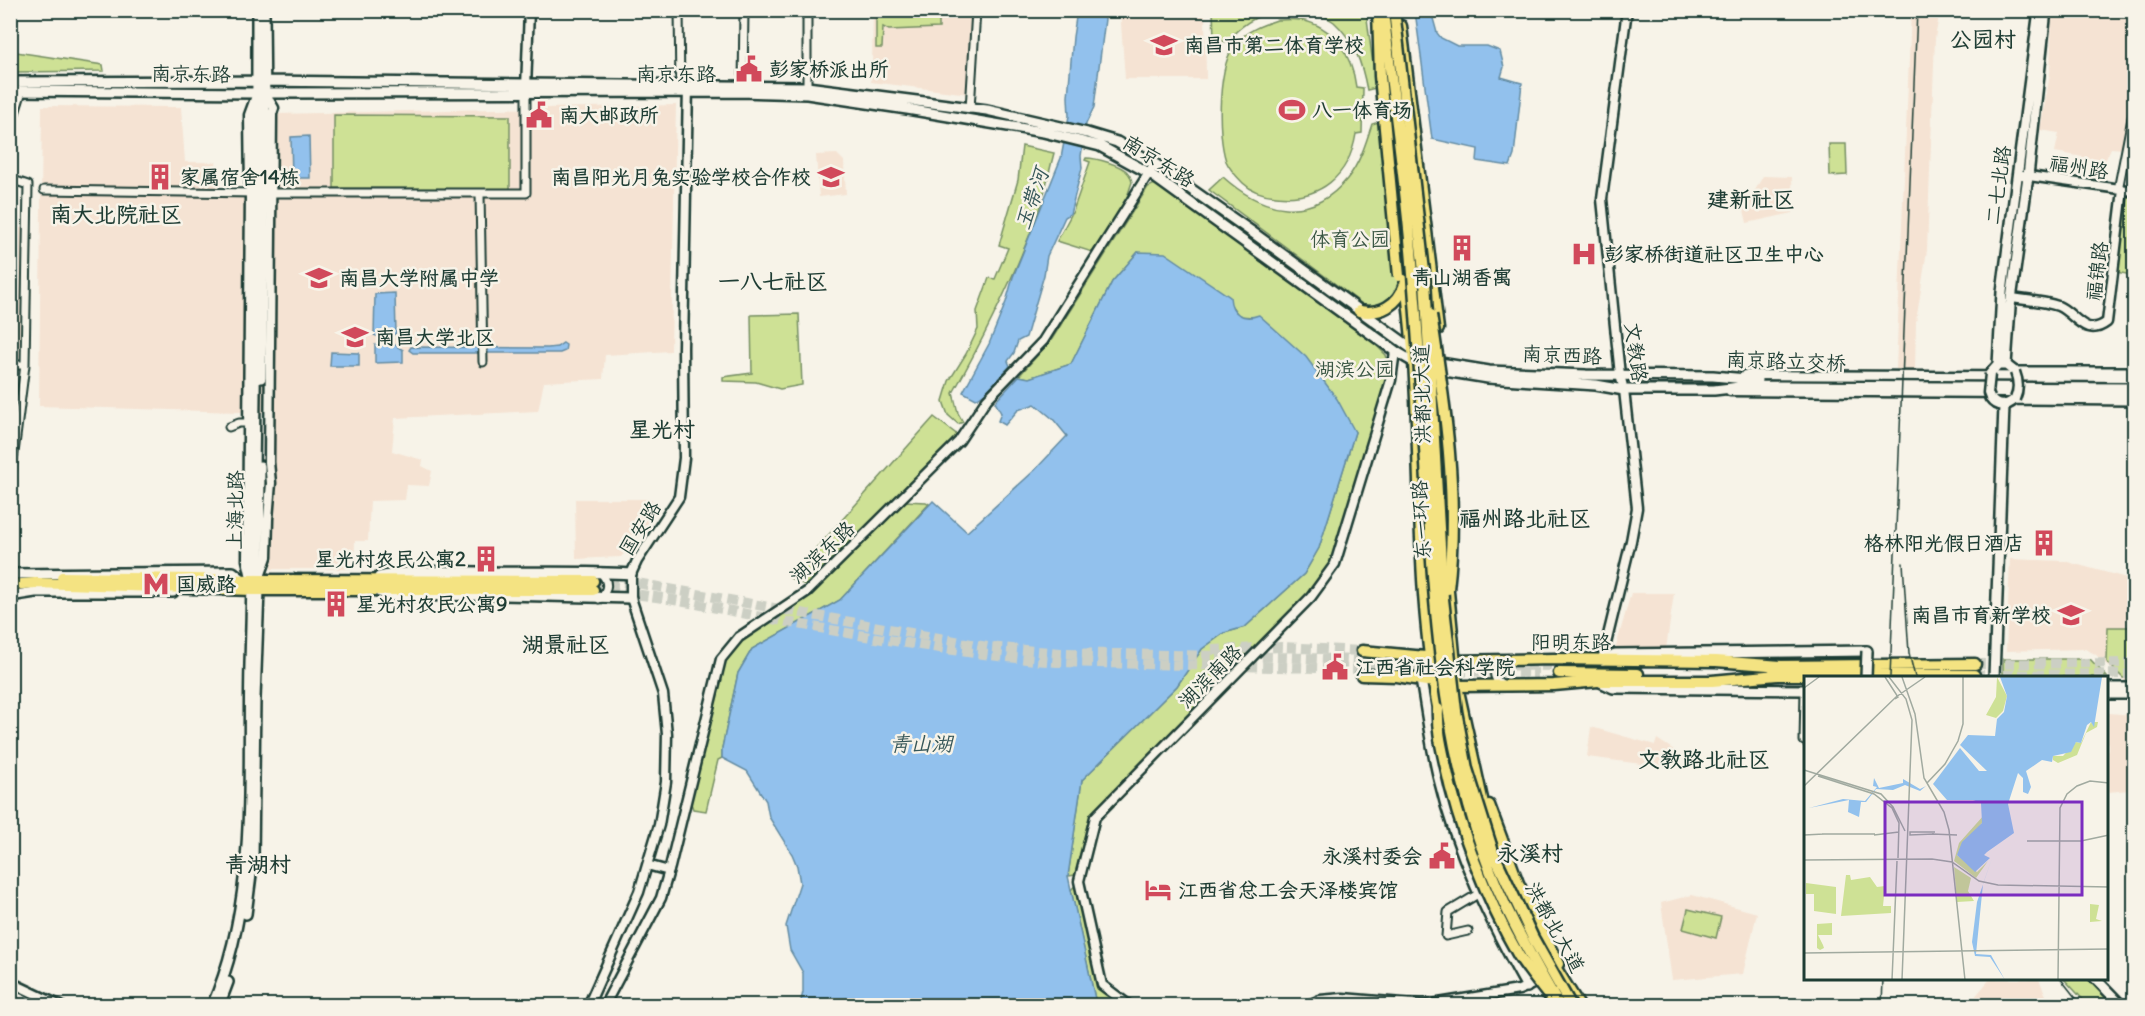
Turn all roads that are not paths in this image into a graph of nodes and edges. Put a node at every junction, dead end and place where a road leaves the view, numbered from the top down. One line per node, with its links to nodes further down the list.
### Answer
1 (257, 10): 15 (main road, 上海北路)
2 (264, 10): 15 (main road, 上海北路)
3 (529, 10): 19 (street)
4 (679, 10): 20 (street)
5 (744, 10): 17 (street)
6 (807, 10): 18 (street)
7 (976, 10): 25 (street)
8 (1377, 10): 37 (main road, 洪都北大道, bridge)
9 (1383, 10): 113 (main road, 东一环路, bridge)
10 (1394, 10): 36 (main road, 东一环路, bridge)
11 (1399, 10): 47 (main road, 洪都北大道)
12 (1627, 10): 51 (street, 文教路)
13 (2039, 10): 29 (main road, 二七北路)
14 (2046, 10): 29 (main road, 二七北路)
15 (261, 81): 16 (main road, 南京东路); 19 (main road, 南京东路); 23 (main road, 上海北路)
16 (10, 82)
17 (743, 85): 18 (main road, 南京东路); 20 (main road, 南京东路)
18 (807, 87): 25 (main road, 南京东路)
19 (526, 88): 20 (main road, 南京东路); 23 (main road, 南京东路); 35 (street)
20 (684, 89): 27 (main road, 南京东路); 67 (street, 国安路)
21 (10, 91): 22 (main road, 南京东路)
22 (22, 91): 23 (main road, 南京东路); 26 (street)
23 (261, 93): 34 (main road, 上海北路); 34 (street)
24 (2134, 108): 32 (street, 福锦路)
25 (970, 109): 27 (main road, 南京东路)
26 (10, 129)
27 (1086, 138): 28 (main road, 南京东路)
28 (1152, 168): 39 (main road, 南京东路); 41 (main road, 南京东路); 99 (street, 湖滨东路)
29 (2023, 176): 32 (street, 福州路); 38 (main road, 二七北路); 46 (main road, 二七北路)
30 (10, 179): 45 (street)
31 (44, 190): 34 (street)
32 (2121, 190): 33 (street, 福州路); 38 (street, 福锦路)
33 (2134, 191)
34 (261, 193): 35 (street); 63 (main road, 上海北路); 71 (main road, 上海北路)
35 (480, 194): 42 (street)
36 (1425, 280): 73 (main road, bridge); 114 (main road, 东一环路, bridge)
37 (1404, 286): 39 (main road); 40 (main road, 洪都北大道)
38 (2011, 298): 46 (main road, 二七北路)
39 (1359, 311): 40 (main road, 南京东路)
40 (1413, 350): 43 (main road, 洪都北大道); 47 (main road, 南京西路)
41 (1395, 351): 43 (main road, 南京东路); 111 (street, 湖滨南路)
42 (483, 360)
43 (1414, 363): 47 (main road, 南京西路); 77 (main road, 洪都北大道)
44 (10, 365): 45 (street)
45 (26, 365): 65 (street)
46 (2002, 365): 48 (main road); 50 (main road)
47 (1440, 367): 51 (main road, 南京西路); 56 (main road, 南京西路); 73 (main road, 洪都北大道)
48 (2015, 372): 49 (main road); 60 (street, bridge)
49 (2134, 372)
50 (1990, 374): 59 (street, bridge)
51 (1620, 375): 52 (main road, 南京西路); 56 (street, 文教路)
52 (1713, 376): 53 (street, 南京路立交桥); 54 (main road, 南京路立交桥)
53 (2134, 377)
54 (2134, 383)
55 (2134, 388): 57 (main road, 南京路立交桥)
56 (1624, 390): 57 (main road, 南京西路); 78 (street, 文教路)
57 (1714, 390): 58 (street, 南京路立交桥)
58 (2134, 394)
59 (1990, 398): 62 (main road)
60 (2015, 399): 61 (main road); 62 (main road)
61 (2134, 400)
62 (2004, 405): 86 (main road)
63 (251, 423): 64 (street); 71 (main road, 上海北路)
64 (229, 427)
65 (10, 485)
66 (10, 574): 71 (main road)
67 (632, 574): 72 (main road); 75 (street, 国安路)
68 (10, 578): 71 (main road)
69 (369, 584): 71 (main road); 72 (main road); 72 (main road)
70 (10, 585): 71 (main road)
71 (251, 585): 74 (main road); 107 (main road, 上海北路); 108 (main road, 上海北路)
72 (596, 585): 75 (main road)
73 (1448, 589): 80 (main road, 洪都北大道)
74 (10, 596)
75 (631, 598): 98 (street, 国安路)
76 (1362, 651): 77 (main road, 阳明东路)
77 (1430, 657): 80 (main road, 阳明东路); 89 (main road, 洪都北大道)
78 (1602, 660): 79 (main road, 阳明东路); 82 (main road, 阳明东路); 85 (main road, bridge)
79 (1502, 661): 80 (main road, 阳明东路); 90 (street)
80 (1456, 662): 91 (main road, 洪都北大道)
81 (1559, 670): 82 (main road, 阳明东路)
82 (1779, 670): 83 (main road, 阳明东路); 88 (main road, 阳明东路)
83 (1974, 670)
84 (1362, 675): 87 (main road, 阳明东路)
85 (1866, 676)
86 (1994, 676)
87 (1420, 680): 89 (main road, 阳明东路); 100 (main road)
88 (1598, 681): 90 (main road, 阳明东路); 94 (main road)
89 (1435, 682): 91 (main road, 阳明东路); 97 (main road, 洪都北大道)
90 (1503, 685): 91 (main road, 阳明东路)
91 (1457, 686): 115 (main road, 洪都北大道)
92 (2109, 688): 93 (main road)
93 (2134, 688)
94 (1804, 690)
95 (2109, 694): 96 (main road)
96 (2134, 694)
97 (1438, 709): 104 (main road, 洪都北大道); 113 (main road, bridge)
98 (647, 865): 99 (street); 109 (street, 国安路)
99 (669, 871): 110 (street, 湖滨东路)
100 (1478, 894): 101 (street); 105 (main road)
101 (1468, 931)
102 (2097, 980): 116 (main road)
103 (10, 982): 106 (street)
104 (1540, 982): 105 (street); 113 (main road, 洪都北大道)
105 (1527, 987): 112 (street)
106 (61, 1005)
107 (212, 1005)
108 (219, 1005)
109 (588, 1005)
110 (604, 1005)
111 (1130, 1005)
112 (1306, 1005)
113 (1556, 1005)
114 (1571, 1005)
115 (1580, 1005)
116 (2122, 1005)

